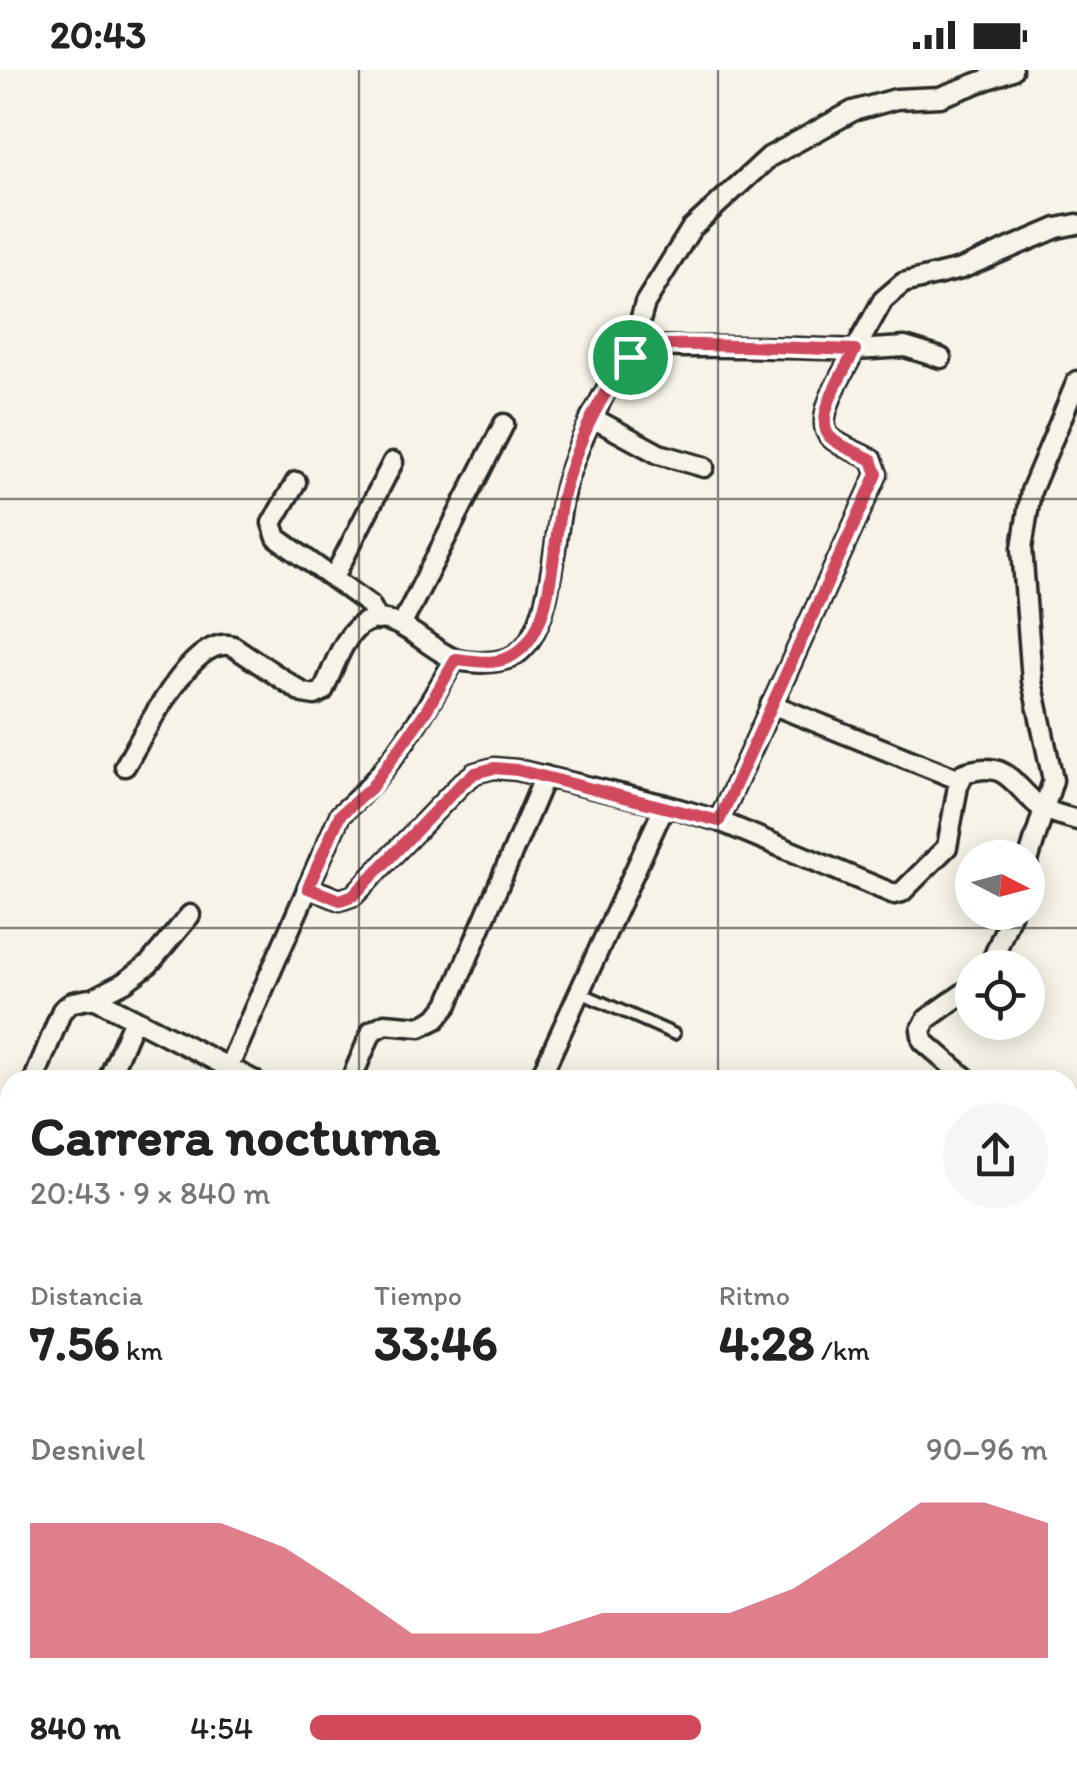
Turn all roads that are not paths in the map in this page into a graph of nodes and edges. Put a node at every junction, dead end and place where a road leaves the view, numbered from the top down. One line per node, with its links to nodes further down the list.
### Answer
1 (1012, 70): 4 (street)
2 (1077, 224): 3 (street)
3 (855, 350): 4 (street); 5 (street); 16 (street)
4 (630, 357): 7 (street)
5 (941, 358)
6 (1077, 381): 21 (street)
7 (591, 417): 10 (street); 15 (street)
8 (504, 424): 14 (street)
9 (393, 462): 12 (street)
10 (704, 467)
11 (296, 482): 12 (street)
12 (334, 577): 13 (street)
13 (378, 620): 14 (street); 17 (street)
14 (401, 626): 15 (street)
15 (456, 659): 25 (street)
16 (771, 704): 19 (street); 23 (street)
17 (125, 766)
18 (545, 776): 20 (street); 25 (street); 36 (street)
19 (960, 780): 21 (street); 23 (street)
20 (664, 806): 23 (street); 27 (street)
21 (1042, 808): 22 (street); 24 (street)
22 (1077, 820)
23 (719, 821)
24 (1034, 840)
25 (308, 888): 35 (street)
26 (190, 915): 28 (street)
27 (580, 992): 31 (lane); 37 (street)
28 (94, 998): 30 (street); 32 (street)
29 (955, 999): 38 (street)
30 (134, 1019): 33 (street); 34 (street)
31 (674, 1034)
32 (38, 1070)
33 (112, 1070)
34 (219, 1070)
35 (228, 1070)
36 (355, 1070)
37 (544, 1070)
38 (956, 1070)

